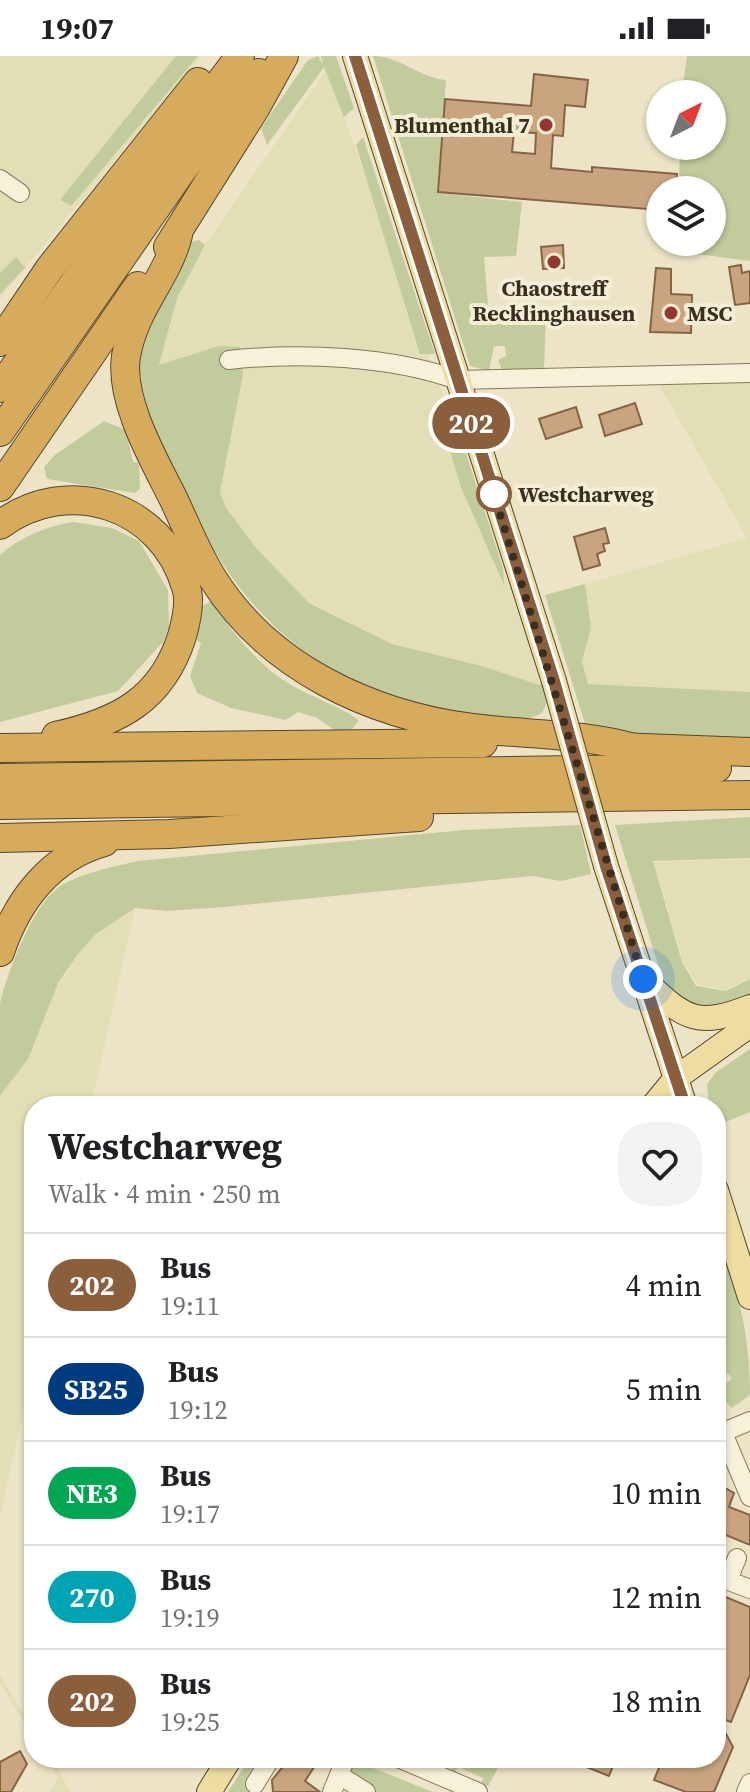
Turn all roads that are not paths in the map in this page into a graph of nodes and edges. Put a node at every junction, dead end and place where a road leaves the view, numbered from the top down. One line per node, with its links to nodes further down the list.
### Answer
1 (224, 56): 9 (highway)
2 (240, 56): 15 (highway)
3 (272, 56): 16 (highway)
4 (284, 56): 8 (highway)
5 (355, 56): 14 (main road)
6 (0, 179): 7 (street)
7 (20, 193)
8 (178, 235): 17 (highway); 20 (highway)
9 (50, 268): 10 (highway); 11 (highway)
10 (0, 318)
11 (0, 342)
12 (229, 360): 14 (street)
13 (750, 373): 14 (street)
14 (457, 380): 30 (main road, bridge)
15 (0, 388)
16 (0, 432)
17 (0, 487)
18 (0, 525): 19 (highway)
19 (3, 748): 20 (highway)
20 (634, 748): 21 (highway)
21 (750, 752)
22 (750, 768): 23 (highway)
23 (0, 778)
24 (750, 795): 25 (highway)
25 (567, 799): 26 (highway); 27 (highway)
26 (0, 805)
27 (169, 834): 28 (highway); 29 (highway)
28 (0, 838)
29 (0, 952)
30 (643, 979): 31 (main road); 33 (main road)
31 (750, 1007)
32 (750, 1025): 33 (main road)
33 (676, 1078): 34 (main road); 35 (main road)
34 (661, 1096)
35 (682, 1096)
36 (726, 1215): 37 (main road)
37 (746, 1266): 38 (main road)
38 (750, 1297)
39 (750, 1421): 40 (street)
40 (726, 1431)
41 (726, 1447): 42 (street)
42 (750, 1497)
43 (737, 1558): 44 (street)
44 (726, 1573)
45 (726, 1580): 46 (street)
46 (750, 1589)
47 (224, 1768): 53 (main road)
48 (265, 1768): 52 (street)
49 (422, 1768): 55 (street)
50 (339, 1775): 54 (street)
51 (750, 1783): 56 (street)
52 (255, 1784)
53 (209, 1792)
54 (366, 1792)
55 (478, 1792)
56 (746, 1792)

